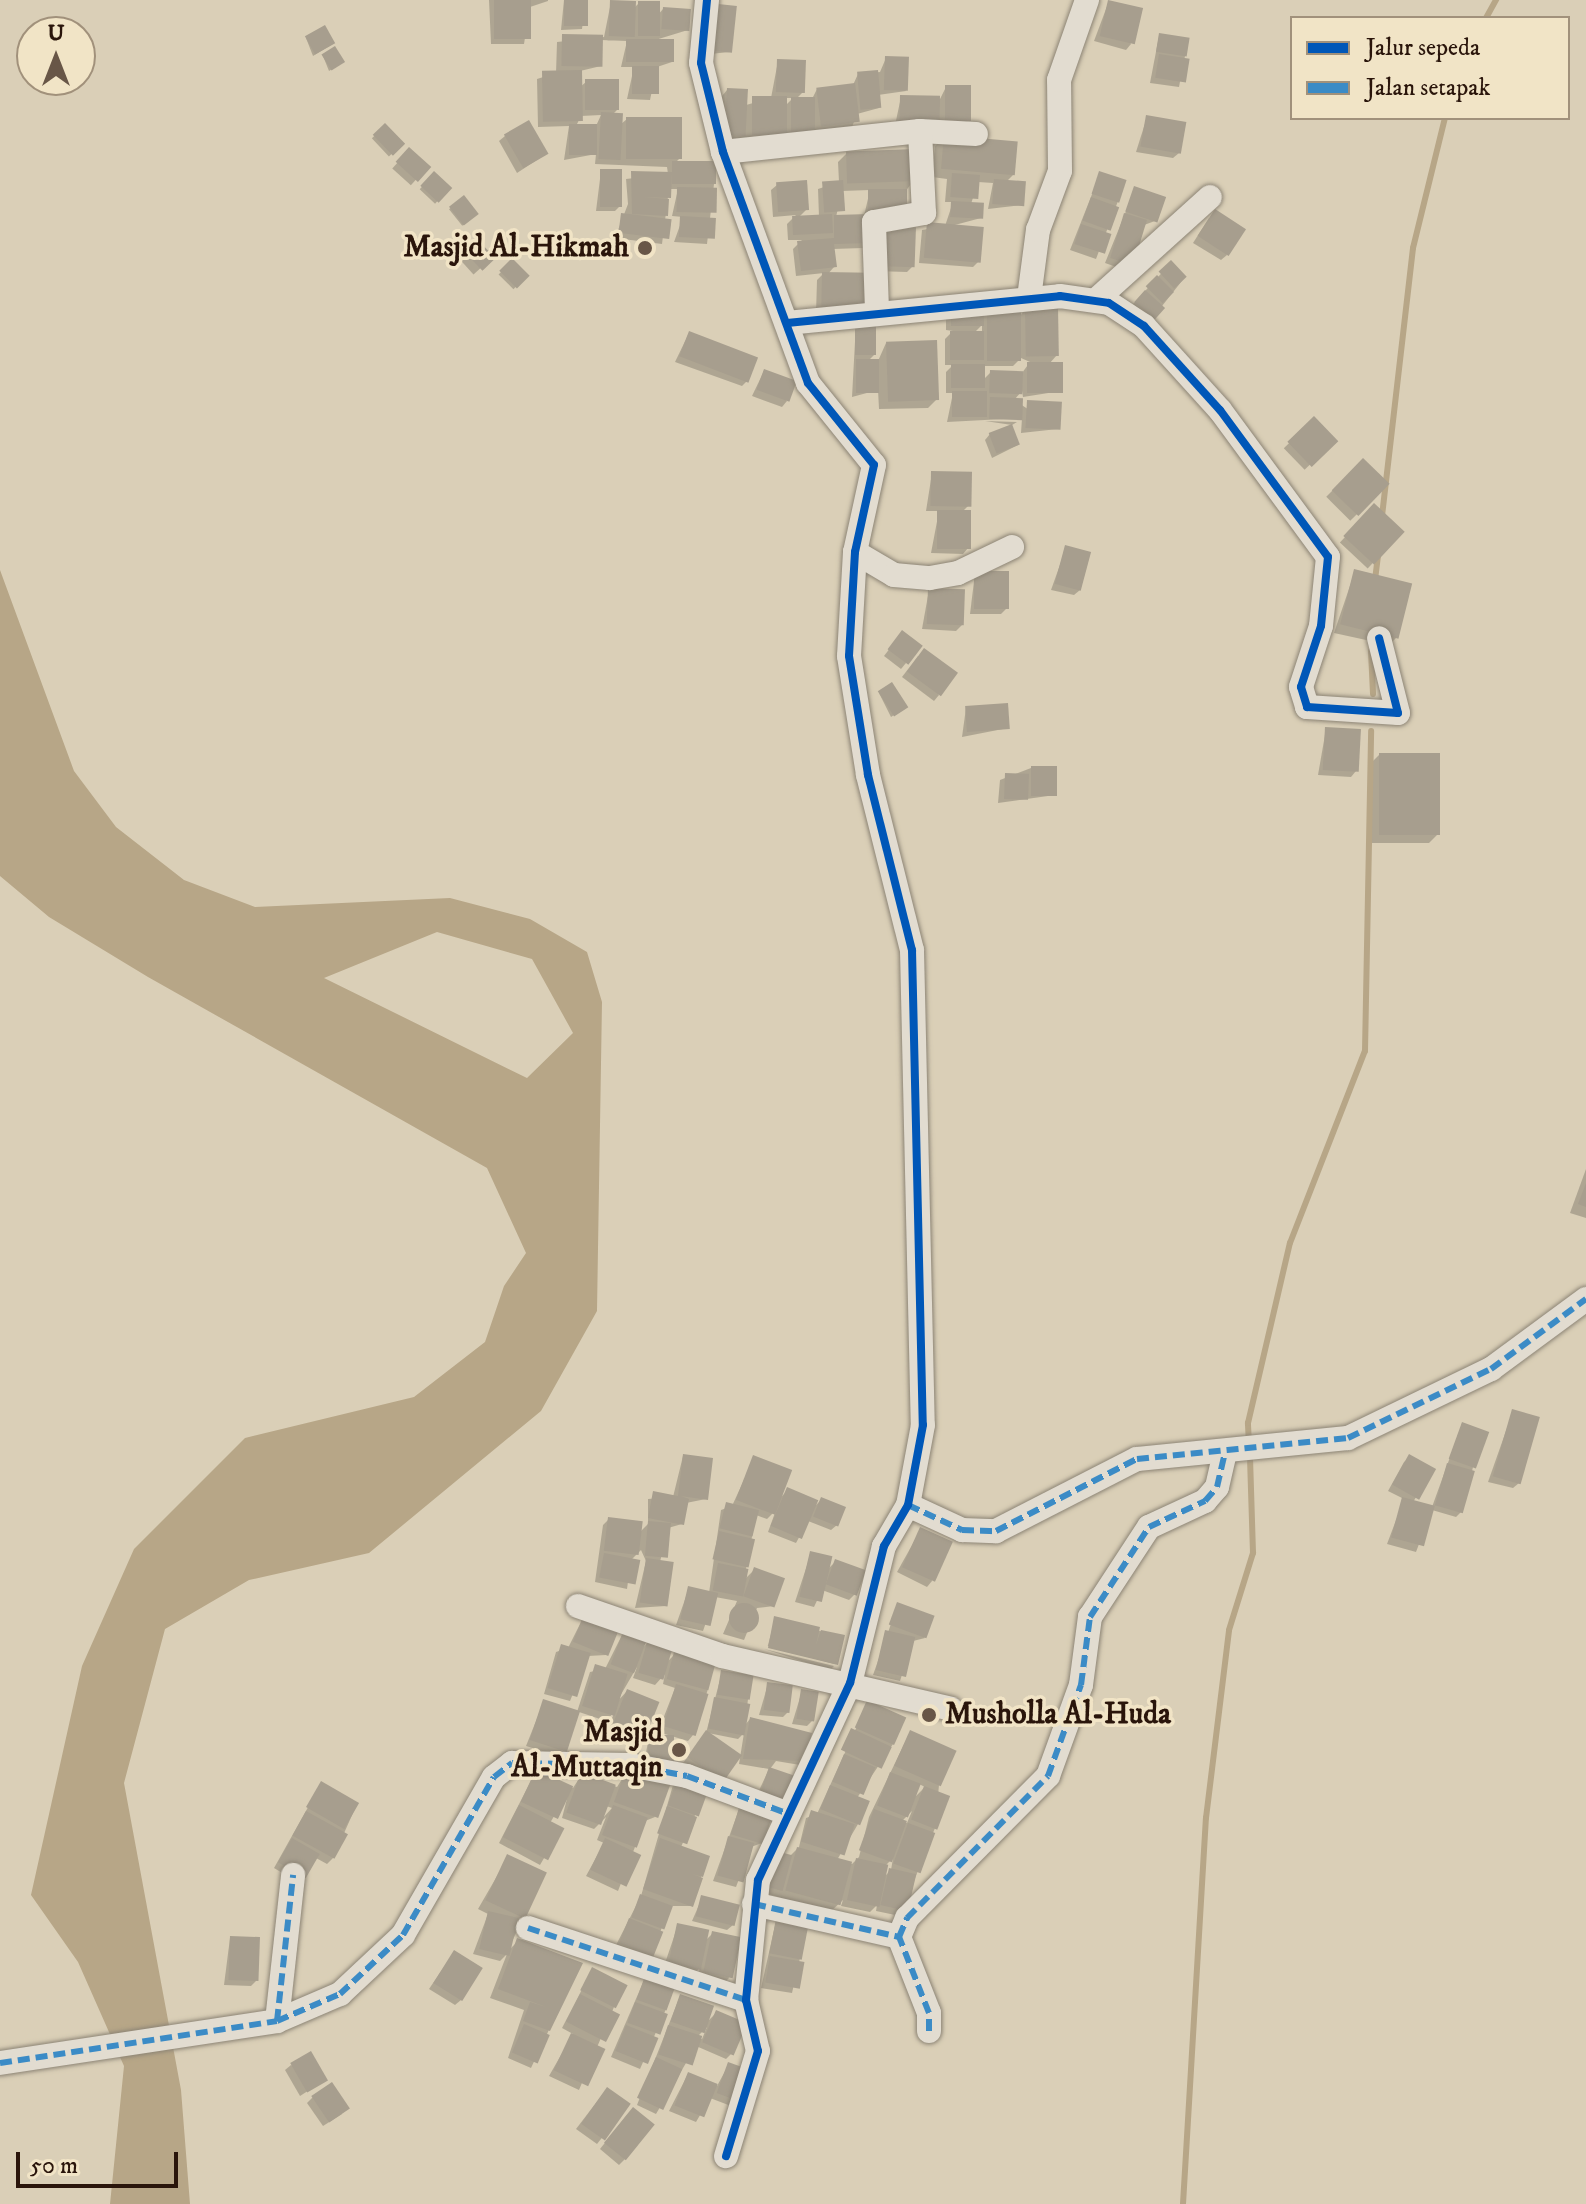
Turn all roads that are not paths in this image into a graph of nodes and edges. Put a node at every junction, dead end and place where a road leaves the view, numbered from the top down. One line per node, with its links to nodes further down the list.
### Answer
1 (707, 0): 5 (street)
2 (1087, 0): 7 (street)
3 (920, 131): 4 (street); 5 (street); 9 (street)
4 (976, 134)
5 (723, 152): 10 (street)
6 (1210, 197): 8 (street)
7 (1029, 298): 8 (street); 9 (street)
8 (1097, 299): 13 (street)
9 (877, 310): 10 (street)
10 (787, 323): 12 (street)
11 (1012, 547): 12 (street)
12 (855, 552): 16 (street)
13 (1379, 638)
14 (1586, 1299): 15 (street)
15 (1234, 1452): 16 (street); 24 (street)
16 (908, 1505): 18 (street)
17 (578, 1606): 18 (street)
18 (850, 1683): 19 (street); 20 (street)
19 (951, 1709)
20 (786, 1813): 22 (street); 26 (street)
21 (293, 1875): 26 (street)
22 (754, 1904): 24 (street); 25 (street)
23 (528, 1928): 25 (street)
24 (899, 1937): 27 (street)
25 (746, 2000): 29 (street)
26 (277, 2021): 28 (street)
27 (929, 2031)
28 (0, 2063)
29 (726, 2156)

